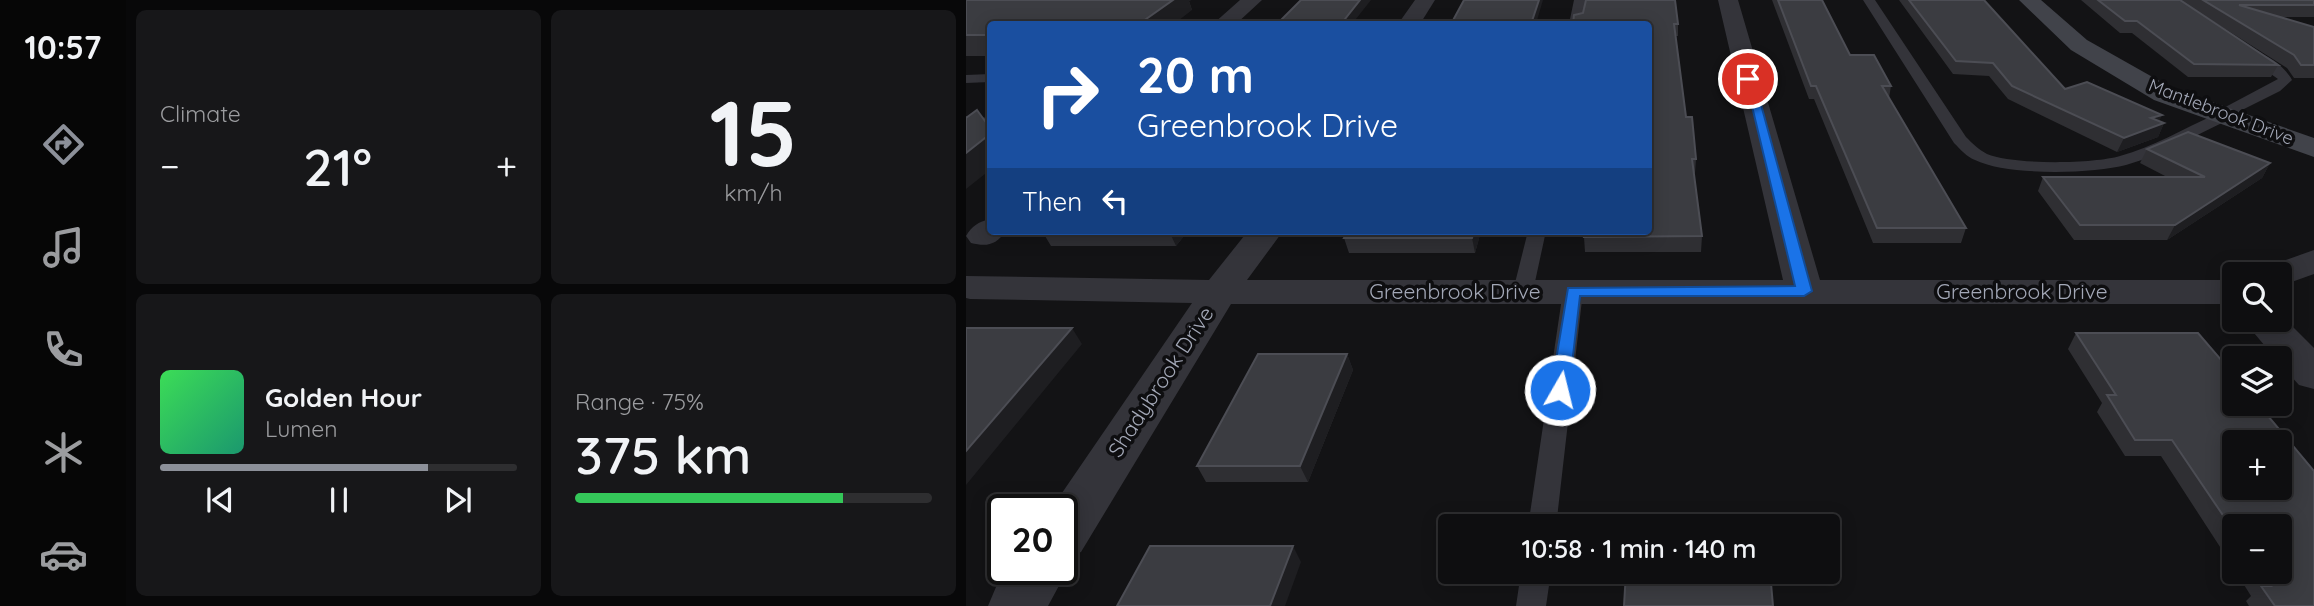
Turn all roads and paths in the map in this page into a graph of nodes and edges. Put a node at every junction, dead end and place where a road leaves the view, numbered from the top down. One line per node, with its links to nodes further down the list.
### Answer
1 (1252, 0): 7 (street)
2 (1425, 0): 8 (street)
3 (1580, 0): 9 (lane)
4 (1728, 0): 24 (street)
5 (1869, 0): 13 (lane)
6 (2029, 0): 13 (street, Mantlebrook Drive)
7 (1228, 21)
8 (1411, 21)
9 (1576, 21)
10 (2243, 48): 13 (lane)
11 (987, 78): 12 (lane)
12 (966, 79)
13 (2223, 115): 16 (street, Mantlebrook Drive)
14 (966, 121): 15 (lane)
15 (987, 122)
16 (2314, 148)
17 (1263, 235): 25 (street, Shadybrook Drive)
18 (1536, 235): 22 (lane)
19 (2314, 261): 20 (street)
20 (2292, 270)
21 (968, 289): 25 (street, Greenbrook Drive)
22 (1523, 291): 23 (street, Greenbrook Drive); 25 (street, Greenbrook Drive)
23 (1573, 291): 24 (street, Greenbrook Drive); 30 (lane)
24 (1804, 291): 26 (street, Greenbrook Drive)
25 (1219, 292): 29 (street, Shadybrook Drive)
26 (2222, 292)
27 (2274, 332): 28 (street)
28 (2314, 374)
29 (1078, 511)
30 (1544, 514)
31 (1534, 584): 34 (lane)
32 (1030, 585): 33 (street)
33 (1016, 606)
34 (1531, 606)

